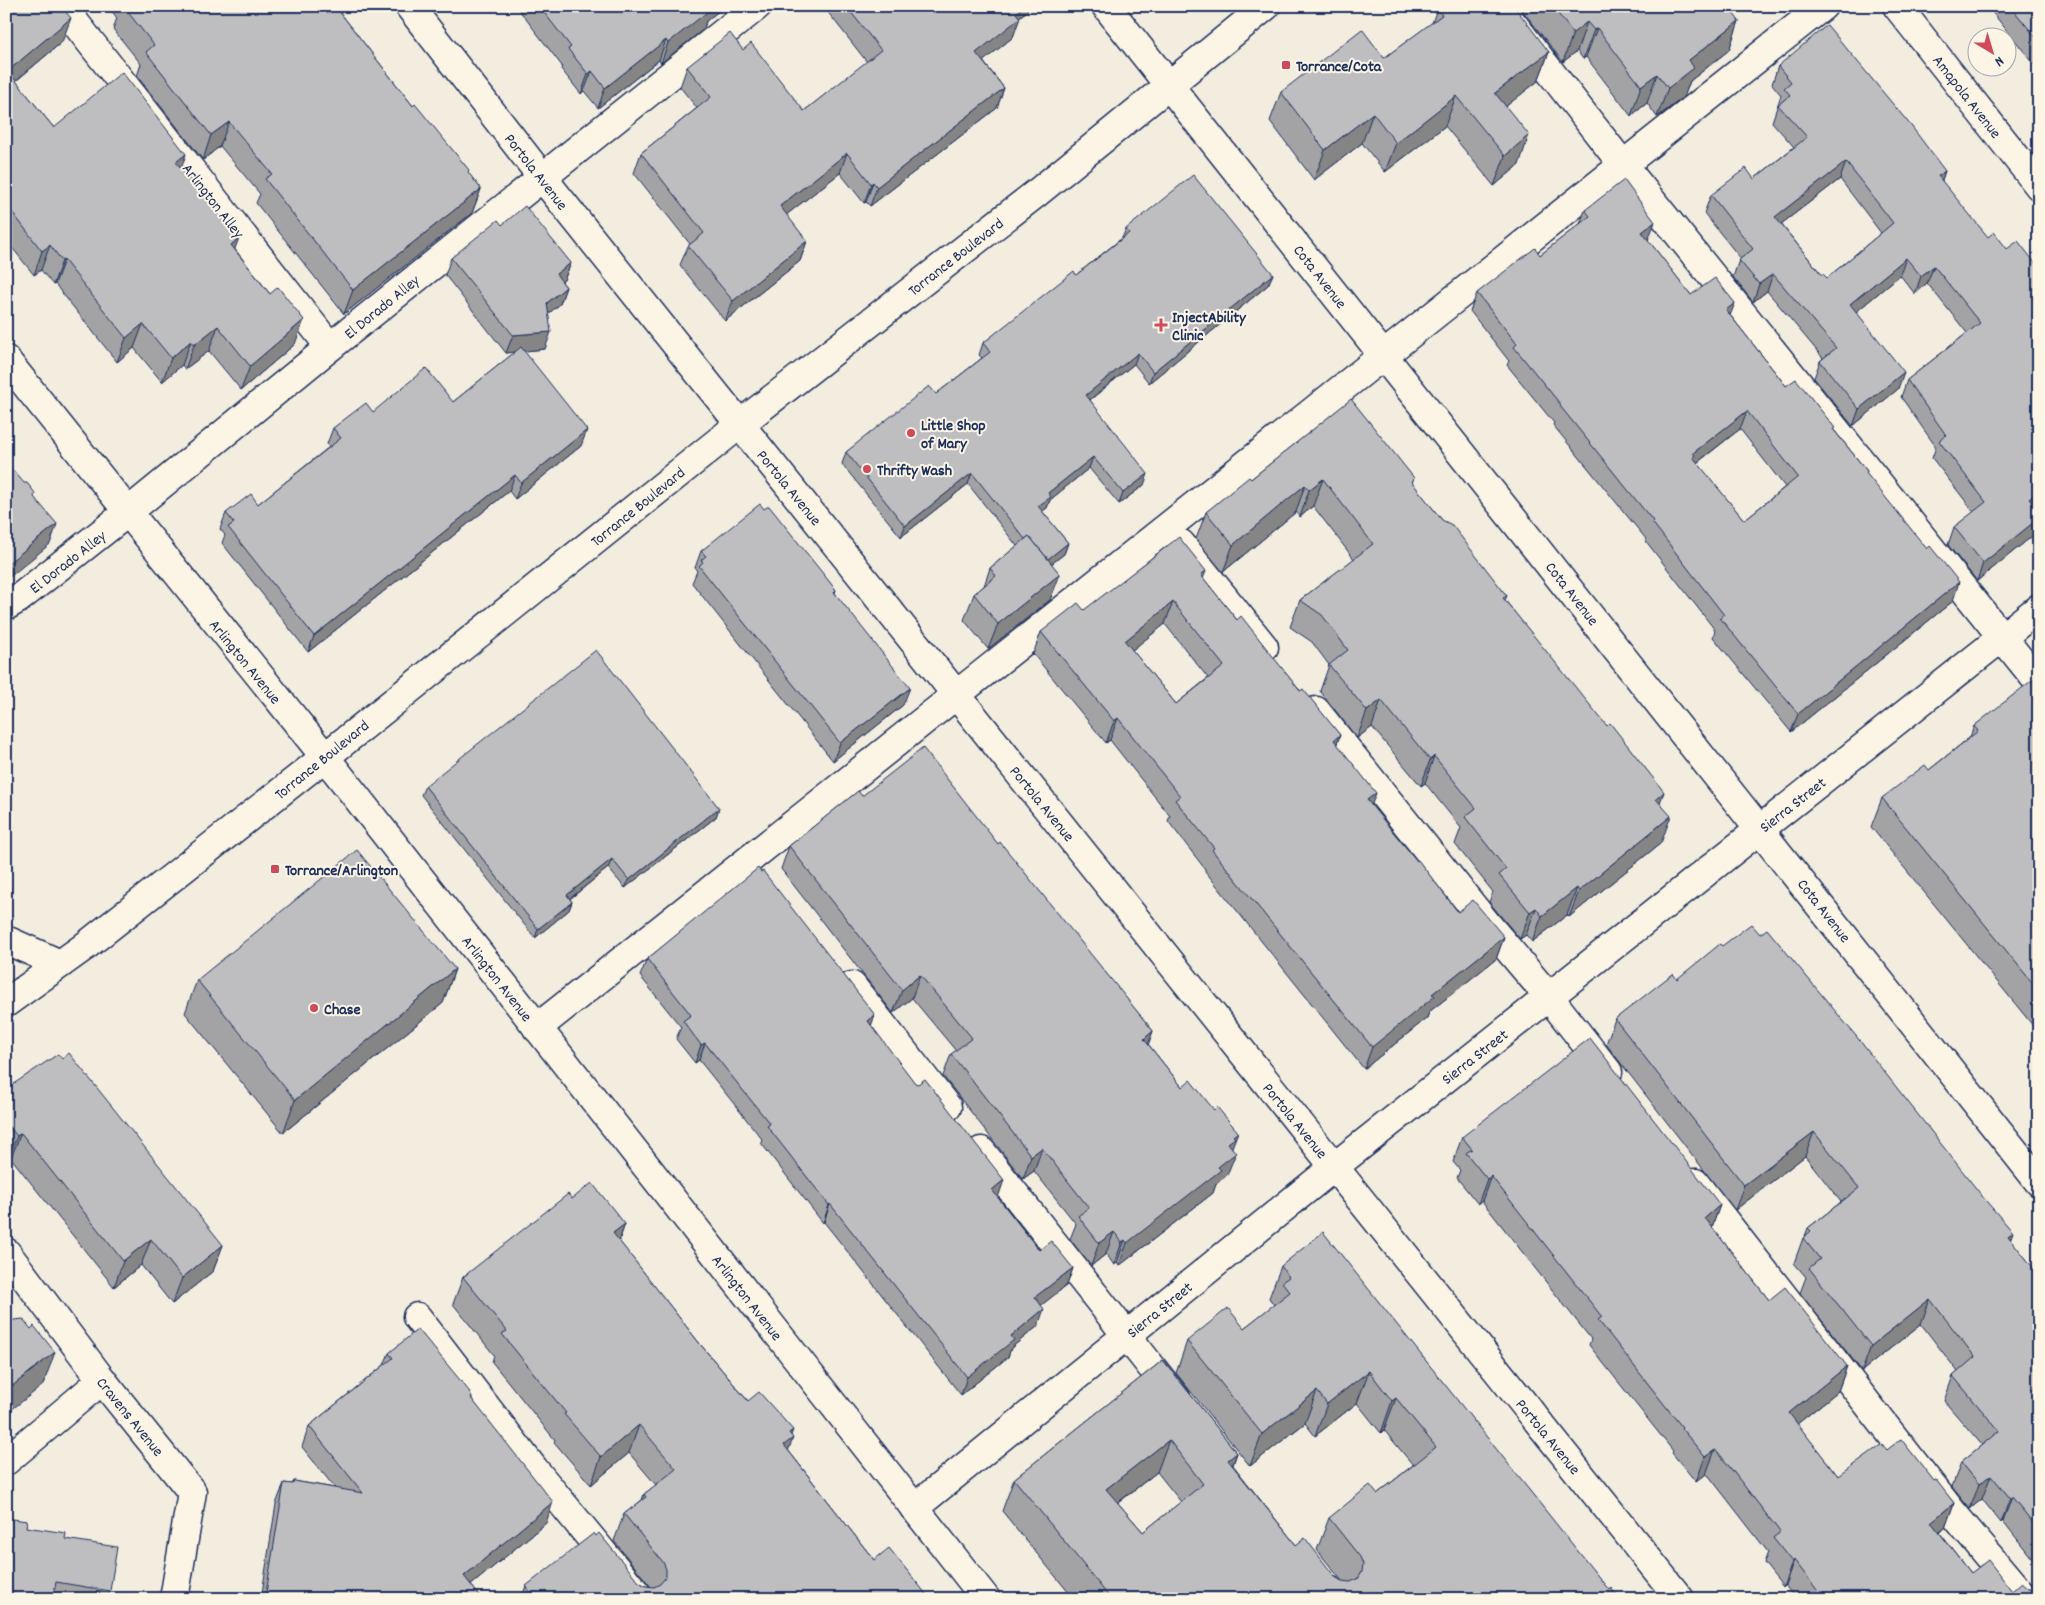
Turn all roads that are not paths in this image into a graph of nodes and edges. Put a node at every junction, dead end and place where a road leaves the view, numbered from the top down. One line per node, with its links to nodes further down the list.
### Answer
1 (62, 6): 13 (street, Arlington Alley)
2 (409, 6): 11 (street, Portola Avenue)
3 (1106, 6): 9 (street, Cota Avenue)
4 (1266, 6): 9 (street, Torrance Boulevard)
5 (1499, 6): 10 (street)
6 (1823, 6): 10 (street)
7 (1897, 6): 12 (street, Amapola Avenue)
8 (754, 7): 11 (street, El Dorado Alley)
9 (1170, 85): 14 (street, Cota Avenue); 16 (street, Torrance Boulevard)
10 (1623, 165): 14 (street); 21 (street)
11 (542, 177): 13 (street, El Dorado Alley); 16 (street, Portola Avenue)
12 (2039, 186)
13 (330, 347): 17 (street, El Dorado Alley)
14 (1384, 355): 18 (street); 27 (street, Cota Avenue)
15 (6, 360): 17 (street, Arlington Avenue)
16 (740, 424): 25 (street, Portola Avenue); 26 (street, Torrance Boulevard)
17 (128, 512): 19 (street, El Dorado Alley); 26 (street, Arlington Avenue)
18 (1167, 527): 22 (street); 25 (street)
19 (6, 606)
20 (2039, 608): 21 (street, Sierra Street)
21 (2002, 637): 23 (street); 27 (street, Sierra Street)
22 (1280, 667)
23 (2039, 683)
24 (1299, 690): 31 (street)
25 (956, 694): 33 (street); 36 (street, Portola Avenue)
26 (325, 757): 29 (street, Torrance Boulevard); 33 (street, Arlington Avenue)
27 (1760, 828): 31 (street, Sierra Street); 37 (street, Cota Avenue)
28 (6, 940): 29 (street)
29 (60, 964): 32 (street, Torrance Boulevard)
30 (838, 967): 40 (street)
31 (1549, 997): 34 (street); 36 (street, Sierra Street)
32 (6, 1003)
33 (537, 1028): 44 (street, Arlington Avenue)
34 (1622, 1091)
35 (1678, 1161): 49 (street)
36 (1334, 1167): 40 (street, Sierra Street); 48 (street, Portola Avenue)
37 (2039, 1182)
38 (6, 1252): 41 (street, Cravens Avenue)
39 (417, 1316): 46 (street)
40 (1126, 1336): 42 (street); 44 (street, Sierra Street)
41 (102, 1380): 43 (street); 45 (street, Cravens Avenue)
42 (1194, 1421)
43 (6, 1461)
44 (914, 1508): 47 (street, Arlington Avenue)
45 (174, 1599)
46 (641, 1599)
47 (986, 1599)
48 (1680, 1599)
49 (2025, 1599)

